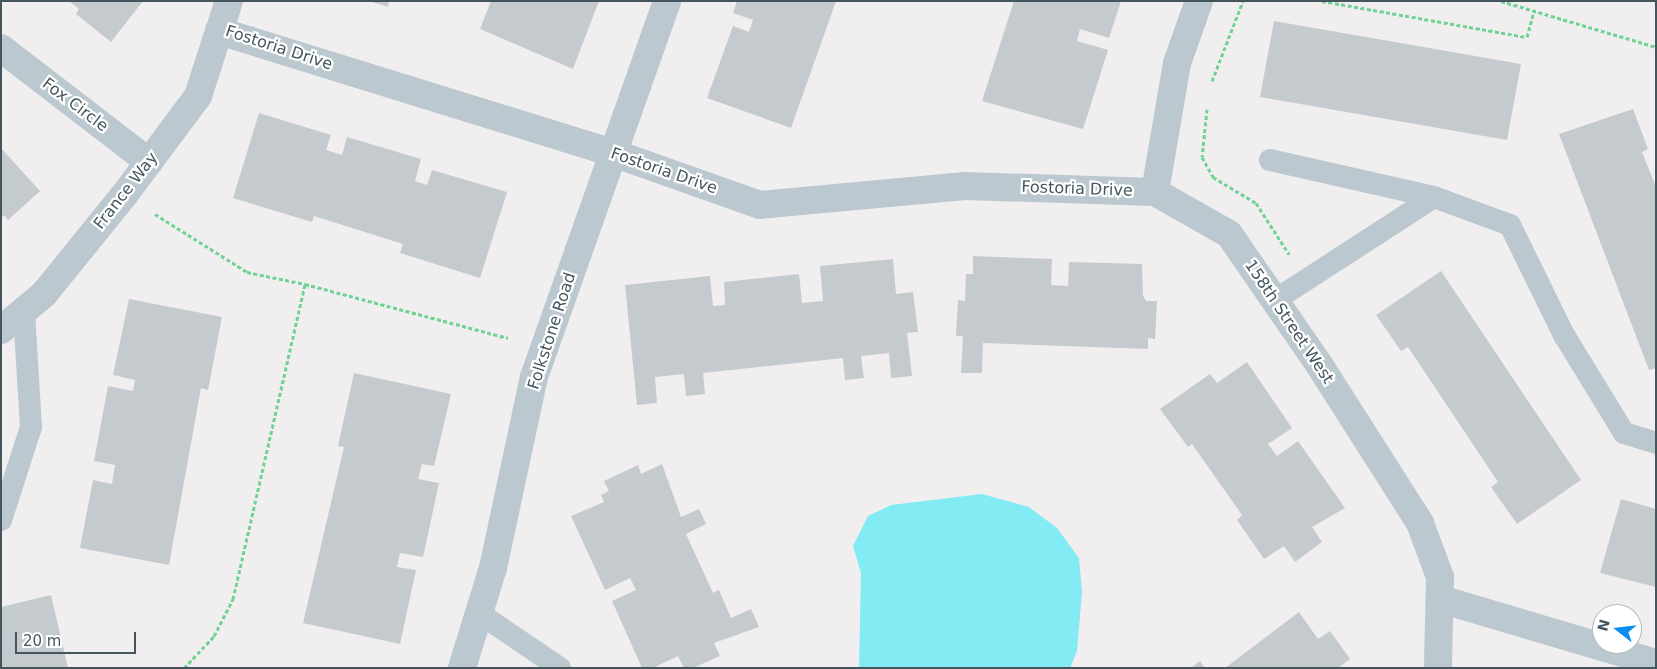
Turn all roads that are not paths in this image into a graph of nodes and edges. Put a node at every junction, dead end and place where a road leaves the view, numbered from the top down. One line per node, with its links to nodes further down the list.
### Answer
1 (229, 1): 4 (street, Fostoria Drive)
2 (667, 1): 6 (street, Folkstone Road)
3 (1199, 1): 9 (street)
4 (219, 31): 6 (street, Fostoria Drive); 8 (street, France Way)
5 (1, 48): 8 (street, Fox Circle)
6 (613, 153): 9 (street, Fostoria Drive); 17 (street, Folkstone Road)
7 (1270, 160): 10 (lane)
8 (149, 162): 12 (street, France Way)
9 (1155, 192): 11 (street, 158th Street West)
10 (1434, 197): 11 (lane); 14 (lane)
11 (1275, 300): 16 (street, 158th Street West)
12 (24, 311): 13 (street, France Way); 15 (lane)
13 (1, 330)
14 (1656, 443)
15 (1, 520)
16 (1440, 599): 18 (street); 21 (street, 158th Street West)
17 (479, 613): 19 (street, Folkstone Road); 20 (lane)
18 (1656, 663)
19 (462, 668)
20 (560, 668)
21 (1438, 668)

